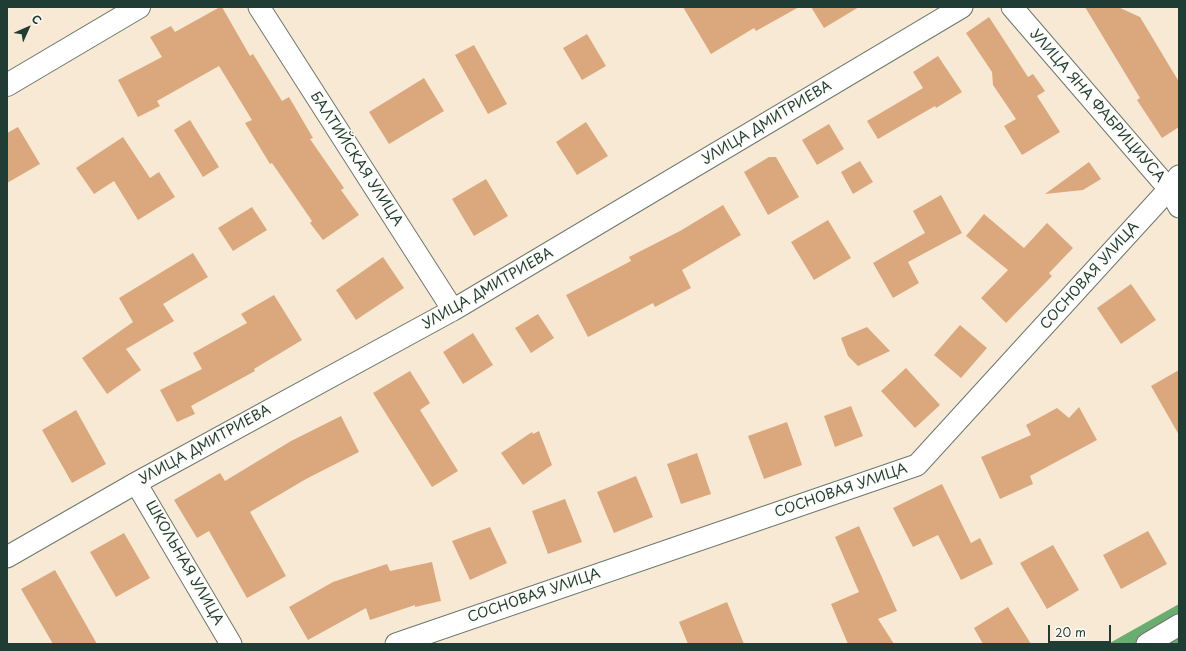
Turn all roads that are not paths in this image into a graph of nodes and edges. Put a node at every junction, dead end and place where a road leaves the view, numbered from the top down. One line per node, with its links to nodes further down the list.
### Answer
1 (139, 7): 5 (street)
2 (259, 7): 8 (street, БАЛТИЙСКАЯ УЛИЦА)
3 (962, 7): 8 (street, УЛИЦА ДМИТРИЕВА)
4 (1012, 7): 6 (street, УЛИЦА ЯНА ФАБРИЦИУСА)
5 (7, 85)
6 (1174, 183): 7 (street, УЛИЦА ЯНА ФАБРИЦИУСА); 13 (street, СОСНОВАЯ УЛИЦА)
7 (1179, 207)
8 (453, 310): 9 (street, УЛИЦА ДМИТРИЕВА)
9 (136, 483): 10 (street, УЛИЦА ДМИТРИЕВА); 12 (street, ШКОЛЬНАЯ УЛИЦА)
10 (7, 557)
11 (1179, 625): 14 (street)
12 (231, 644)
13 (396, 644)
14 (1147, 644)

